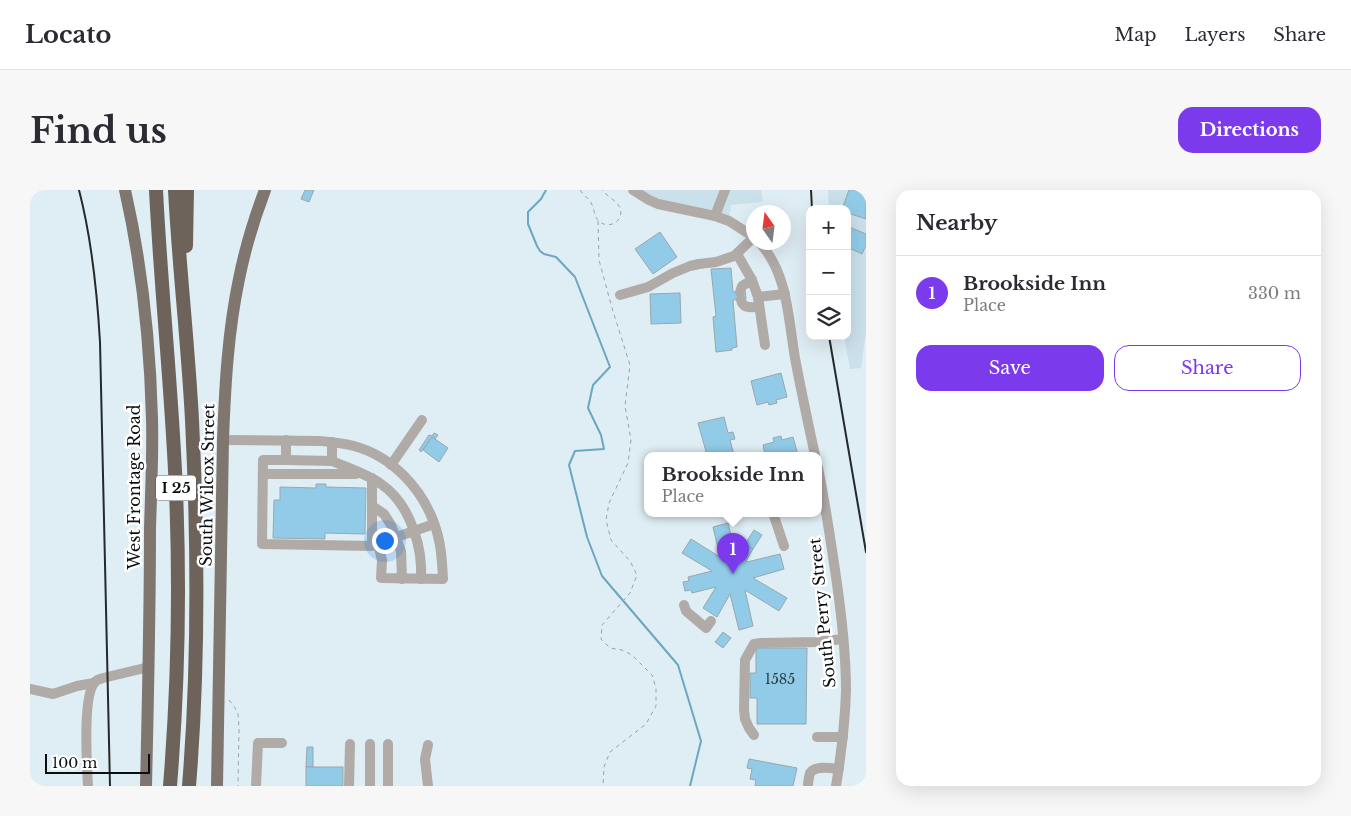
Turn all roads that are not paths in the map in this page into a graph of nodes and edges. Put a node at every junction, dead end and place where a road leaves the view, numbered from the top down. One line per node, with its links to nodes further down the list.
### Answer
1 (125, 190): 45 (main road, West Frontage Road)
2 (151, 190): 20 (highway)
3 (156, 190): 20 (highway, I 25)
4 (175, 190): 19 (highway, I 25)
5 (187, 190): 19 (highway)
6 (265, 190): 22 (main road, South Wilcox Street)
7 (633, 190): 9 (street)
8 (725, 190): 9 (street)
9 (715, 216): 10 (street)
10 (746, 232)
11 (746, 245): 13 (street)
12 (765, 250): 15 (street)
13 (737, 254): 14 (street); 16 (street)
14 (752, 280): 17 (street); 17 (street)
15 (785, 294): 17 (street); 25 (street)
16 (620, 295)
17 (758, 302): 18 (street)
18 (765, 345)
19 (186, 350): 60 (highway, I 25)
20 (171, 389): 59 (highway, I 25)
21 (422, 420): 28 (street)
22 (223, 440): 23 (street); 61 (main road, South Wilcox Street)
23 (286, 440): 24 (street); 26 (street)
24 (332, 442): 27 (street); 28 (street)
25 (814, 452)
26 (286, 460): 27 (street); 29 (street)
27 (332, 461): 30 (street)
28 (391, 465): 35 (street)
29 (263, 474): 30 (street); 38 (street)
30 (362, 474): 31 (street)
31 (372, 478): 33 (street); 36 (street)
32 (822, 490): 44 (street, South Perry Street)
33 (372, 506): 37 (street); 38 (street)
34 (774, 517): 39 (street)
35 (434, 524): 36 (street); 41 (street)
36 (414, 531): 37 (street); 41 (street)
37 (396, 538): 38 (street); 40 (street)
38 (375, 545): 40 (street)
39 (784, 546)
40 (402, 579): 41 (street)
41 (421, 579)
42 (684, 605): 43 (street)
43 (711, 622)
44 (843, 639): 48 (street); 50 (street, South Perry Street)
45 (149, 667): 46 (street); 58 (main road, West Frontage Road)
46 (94, 684): 47 (street); 57 (street)
47 (30, 689)
48 (754, 735)
49 (817, 737): 50 (street)
50 (843, 737): 56 (street, South Perry Street)
51 (282, 744): 62 (street)
52 (350, 744): 63 (street)
53 (370, 744): 64 (street)
54 (388, 744): 65 (street)
55 (428, 745): 66 (street)
56 (839, 769): 67 (street); 68 (street, South Perry Street)
57 (88, 786)
58 (146, 786)
59 (170, 786)
60 (189, 786)
61 (218, 786)
62 (256, 786)
63 (349, 786)
64 (370, 786)
65 (388, 786)
66 (428, 786)
67 (808, 786)
68 (836, 786)

